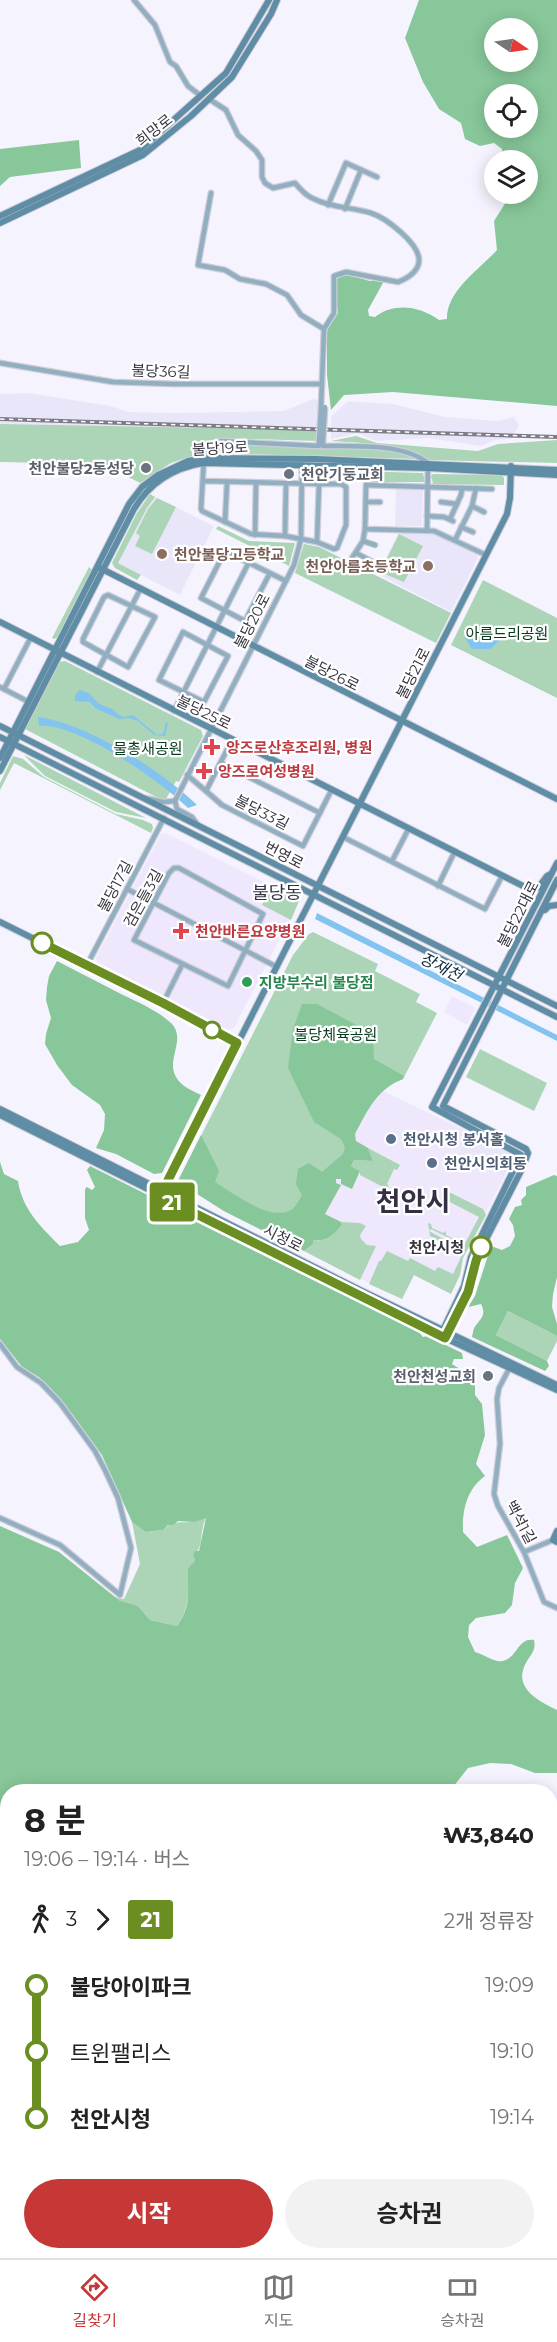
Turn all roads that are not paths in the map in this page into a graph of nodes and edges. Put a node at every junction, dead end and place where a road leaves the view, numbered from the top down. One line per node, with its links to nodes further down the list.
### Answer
1 (134, 0): 4 (street)
2 (269, 0): 4 (street)
3 (277, 0): 5 (street, 희망로)
4 (200, 96): 5 (street); 11 (street)
5 (209, 99): 9 (street); 12 (street, 희망로)
6 (361, 170): 7 (street); 9 (street); 10 (street)
7 (377, 177)
8 (211, 193): 13 (street)
9 (328, 205): 10 (street)
10 (345, 209): 13 (street)
11 (0, 216)
12 (0, 223)
13 (324, 329): 15 (street)
14 (0, 363): 15 (street, 불당36길)
15 (322, 384): 16 (street, bridge)
16 (321, 441): 17 (street); 19 (street)
17 (204, 460): 18 (street, 불당19로); 23 (street); 55 (street, 불당19로)
18 (302, 461): 19 (street, 불당19로); 27 (street, 불당20로)
19 (428, 466): 20 (street, 불당19로); 29 (street)
20 (511, 469): 21 (street, 불당19로); 22 (street, 불당19로); 52 (street, 불당21로)
21 (557, 470)
22 (557, 475)
23 (203, 481): 24 (street); 40 (street)
24 (227, 482): 25 (street); 40 (street)
25 (256, 483): 26 (street); 45 (street)
26 (286, 484): 27 (street); 46 (street)
27 (302, 484): 28 (street); 47 (street, 불당20로)
28 (319, 484): 50 (street); 50 (street)
29 (427, 486): 30 (street); 33 (street); 39 (street)
30 (462, 488): 31 (street); 36 (street)
31 (476, 488): 32 (street); 37 (street)
32 (492, 489)
33 (366, 502): 34 (street); 42 (street)
34 (380, 502)
35 (441, 502): 36 (street)
36 (457, 504): 39 (street)
37 (472, 506): 38 (street); 41 (street)
38 (484, 512)
39 (427, 516): 43 (street)
40 (225, 522): 45 (street)
41 (461, 527): 44 (street); 48 (street)
42 (365, 529): 43 (street); 49 (street)
43 (427, 530): 48 (street)
44 (473, 532)
45 (255, 535): 46 (street)
46 (285, 536): 47 (street)
47 (301, 539): 50 (street); 57 (street, 불당20로)
48 (455, 540): 52 (street)
49 (363, 541): 51 (street); 54 (street)
50 (317, 542)
51 (375, 545)
52 (486, 555): 73 (street, 불당21로)
53 (249, 562): 56 (street); 60 (street); 60 (street)
54 (373, 562)
55 (100, 568): 58 (street, 불당26로); 66 (street, 불당19로)
56 (270, 573): 57 (street); 60 (street)
57 (286, 581): 65 (street, 불당20로)
58 (141, 588): 59 (street); 62 (street, 불당26로)
59 (131, 605): 67 (street); 67 (street); 67 (street)
60 (224, 610): 62 (street)
61 (0, 622): 63 (street, 불당25로)
62 (215, 627): 64 (street); 65 (street, 불당26로)
63 (31, 637): 66 (street, 불당25로); 69 (street)
64 (207, 644): 70 (street); 70 (street); 70 (street)
65 (252, 646): 73 (street, 불당26로); 75 (street, 불당20로)
66 (58, 651): 68 (street, 불당25로); 71 (street, 불당19로); 76 (street, 불당19로)
67 (105, 655): 68 (street)
68 (97, 672): 72 (street, 불당25로)
69 (2, 688): 71 (street)
70 (183, 692): 72 (street)
71 (28, 702): 76 (street, 불당19로)
72 (174, 711): 75 (street, 불당25로)
73 (402, 721): 87 (street, 불당26로); 89 (street, 불당21로)
74 (0, 726): 76 (street, 번영로)
75 (211, 729): 78 (street, 불당25로); 83 (street, 불당20로)
76 (16, 734): 79 (street); 86 (street, 번영로)
77 (0, 737): 79 (street, 번영로)
78 (232, 740): 81 (street); 84 (street, 불당25로)
79 (11, 743): 80 (street); 82 (street); 91 (street, 번영로)
80 (0, 758)
81 (220, 763): 85 (street); 90 (street)
82 (0, 771)
83 (187, 775): 85 (street); 88 (street, 불당20로)
84 (332, 789): 89 (street, 불당25로); 90 (street, 불당33길)
85 (206, 791): 90 (street, 불당33길)
86 (144, 797): 88 (street); 92 (street, 번영로)
87 (557, 799)
88 (175, 801): 92 (street)
89 (360, 803): 93 (street, 불당25로); 94 (street, 불당21로)
90 (320, 813)
91 (164, 818): 105 (street, 불당17길); 106 (street, 번영로)
92 (198, 824): 101 (street, 번영로)
93 (409, 828): 95 (street, 불당25로); 96 (street)
94 (343, 837): 96 (street); 101 (street, 불당21로)
95 (455, 851): 99 (street, 불당25로); 102 (street)
96 (392, 861): 102 (street)
97 (557, 863): 98 (street, 불당22대로)
98 (551, 874): 104 (street); 109 (street, 불당22대로)
99 (502, 876): 102 (street); 104 (street, 불당25로)
100 (557, 880): 109 (street, 불당22대로)
101 (319, 886): 106 (street, 불당21로); 115 (street, 번영로)
102 (438, 886)
103 (557, 886): 108 (street)
104 (527, 888): 109 (street)
105 (127, 889): 107 (street); 112 (street, 불당17길)
106 (315, 894): 114 (street, 불당21로); 117 (street, 번영로)
107 (153, 903): 111 (street); 111 (street, 검은들3길); 113 (street, 검은들3길)
108 (557, 904): 109 (street)
109 (535, 915): 115 (street, 불당22대로); 116 (street, 불당22대로)
110 (0, 921): 112 (street)
111 (246, 952): 113 (street, 검은들3길); 114 (street)
112 (87, 965): 119 (street)
113 (182, 965): 119 (street)
114 (277, 967): 122 (street, 불당21로)
115 (500, 976): 116 (street, 번영로); 117 (street, 불당22대로)
116 (507, 980): 118 (street, 불당22대로); 120 (street, 번영로)
117 (495, 985): 118 (street, 번영로); 123 (street, 불당22대로)
118 (503, 989): 121 (street, 번영로); 125 (street, 불당22대로)
119 (163, 1003): 122 (street)
120 (557, 1006)
121 (557, 1017)
122 (237, 1043): 129 (street, 불당21로)
123 (458, 1057): 124 (street, 불당22대로); 125 (street)
124 (451, 1070): 126 (street); 130 (street, 불당22대로)
125 (459, 1075): 126 (street, 불당22대로)
126 (454, 1086): 130 (street)
127 (0, 1109): 129 (street, 시청로)
128 (0, 1115): 129 (street, 시청로)
129 (161, 1193): 130 (street, 시청로)
130 (444, 1334): 132 (street, 시청로); 133 (street, 시청로)
131 (0, 1344): 135 (street)
132 (510, 1367): 134 (street, 시청로); 138 (street, 백석1길)
133 (557, 1385)
134 (557, 1390)
135 (0, 1518)
136 (557, 1531): 137 (street)
137 (555, 1541): 138 (street)
138 (524, 1552): 139 (street, 백석1길)
139 (557, 1608)

